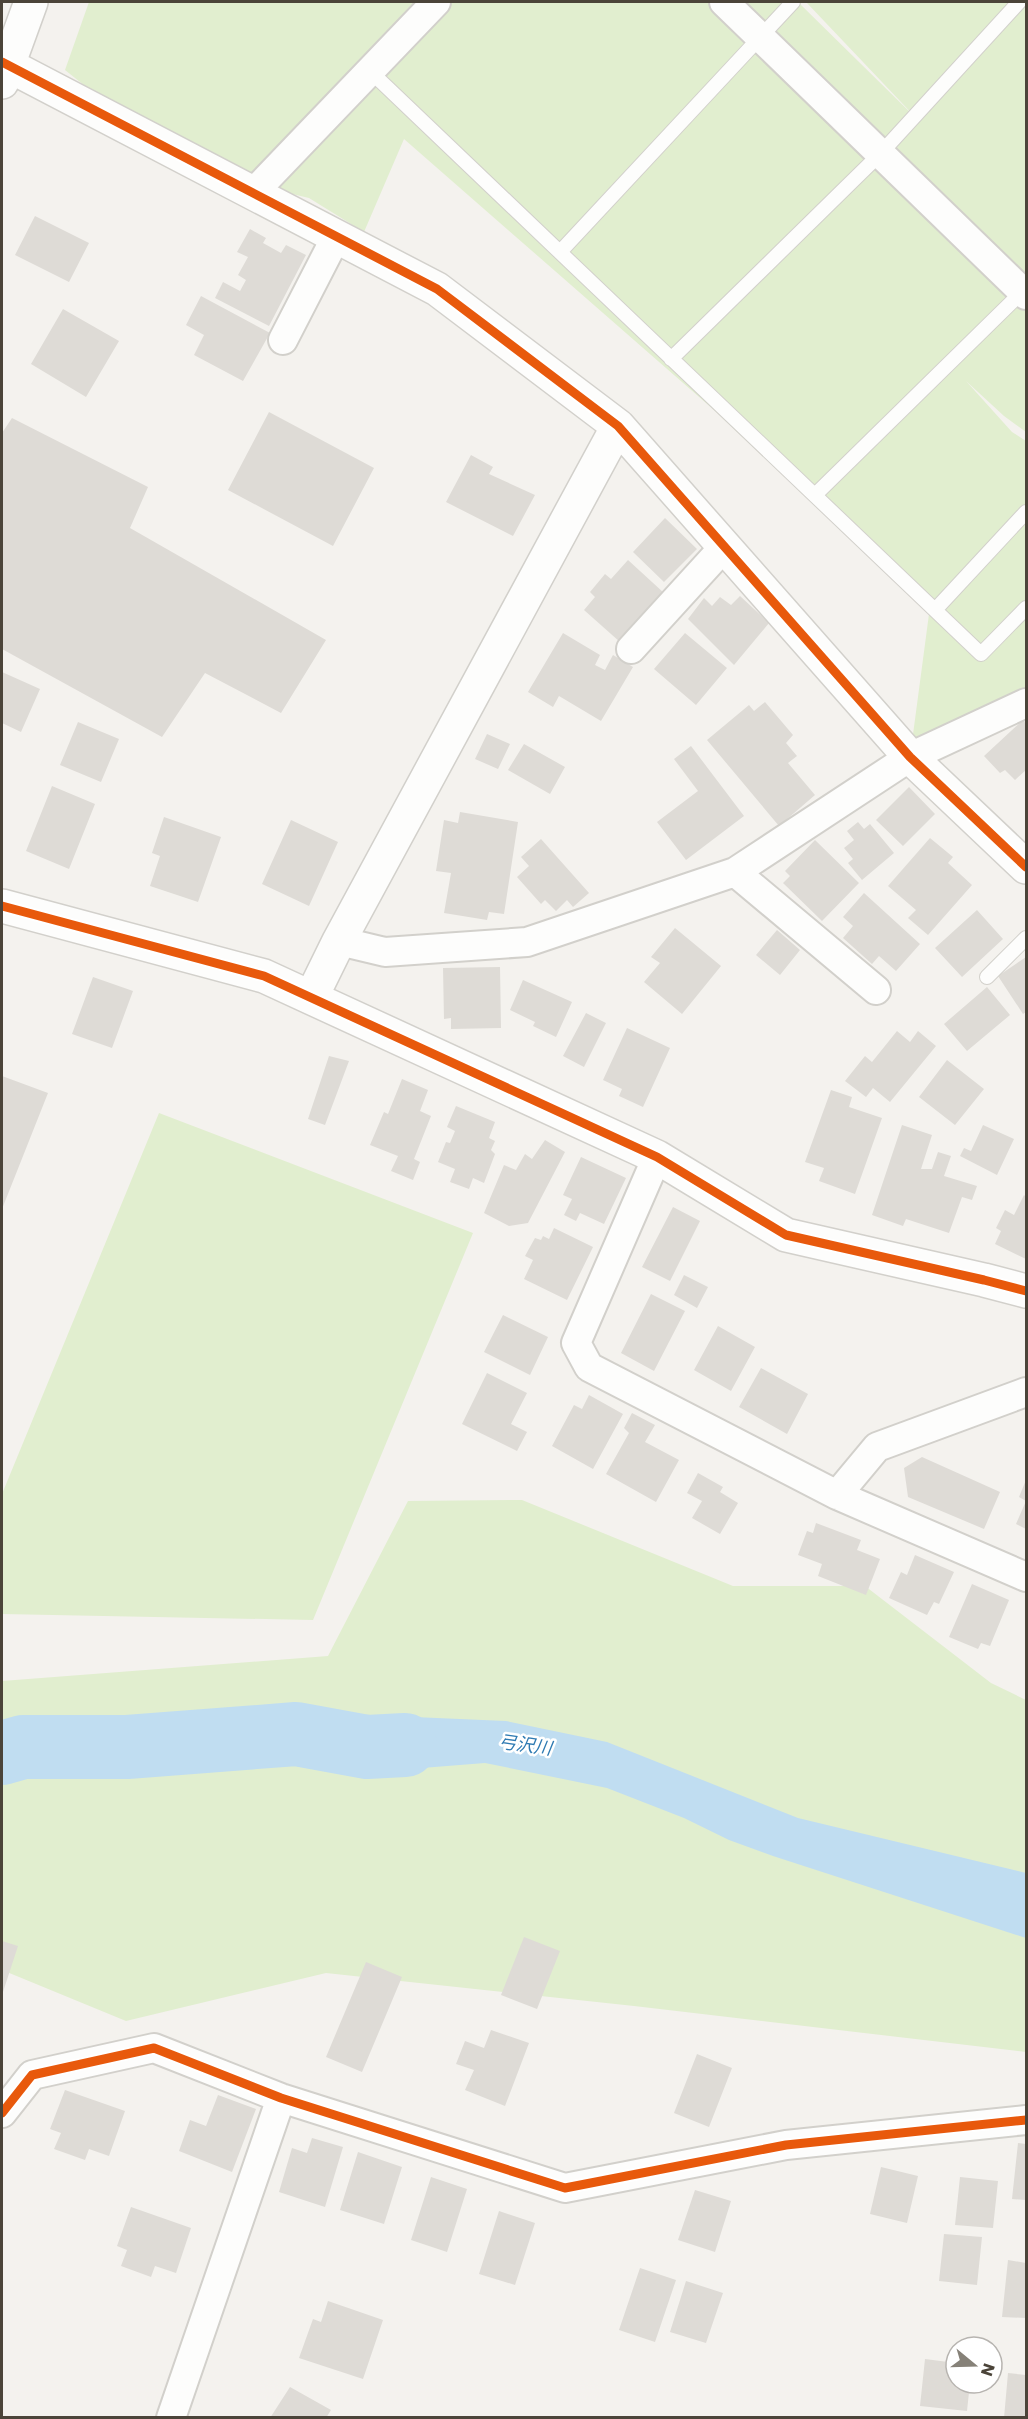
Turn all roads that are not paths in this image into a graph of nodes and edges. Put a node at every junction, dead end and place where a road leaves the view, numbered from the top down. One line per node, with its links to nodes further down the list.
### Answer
1 (31, 2): 7 (street)
2 (436, 2): 8 (street)
3 (724, 2): 6 (street)
4 (793, 2): 6 (lane)
5 (1019, 2): 9 (lane)
6 (759, 36): 9 (street); 12 (lane)
7 (4, 70): 10 (street)
8 (370, 70): 10 (street); 12 (lane)
9 (880, 153): 13 (street); 15 (lane)
10 (253, 193): 11 (street)
11 (336, 237): 14 (street); 16 (street)
12 (560, 252): 15 (lane)
13 (1025, 291): 17 (lane)
14 (283, 340)
15 (671, 358): 17 (lane)
16 (618, 426): 19 (street); 29 (street)
17 (815, 495): 21 (lane)
18 (1026, 512): 21 (lane)
19 (724, 547): 22 (street); 24 (street)
20 (1026, 608): 21 (lane)
21 (935, 610)
22 (630, 649)
23 (1026, 703): 24 (street)
24 (910, 758): 25 (street); 26 (street)
25 (1026, 867)
26 (735, 872): 29 (street); 31 (street)
27 (2, 906): 32 (street)
28 (1026, 938): 30 (lane)
29 (339, 940): 32 (street)
30 (987, 976)
31 (876, 990)
32 (312, 996): 33 (street)
33 (657, 1157): 34 (street); 36 (street)
34 (1026, 1291)
35 (1026, 1392): 36 (street)
36 (837, 1495): 37 (street)
37 (1026, 1577)
38 (281, 2098): 39 (street); 40 (street); 41 (street)
39 (2, 2113)
40 (1026, 2120)
41 (171, 2418)

